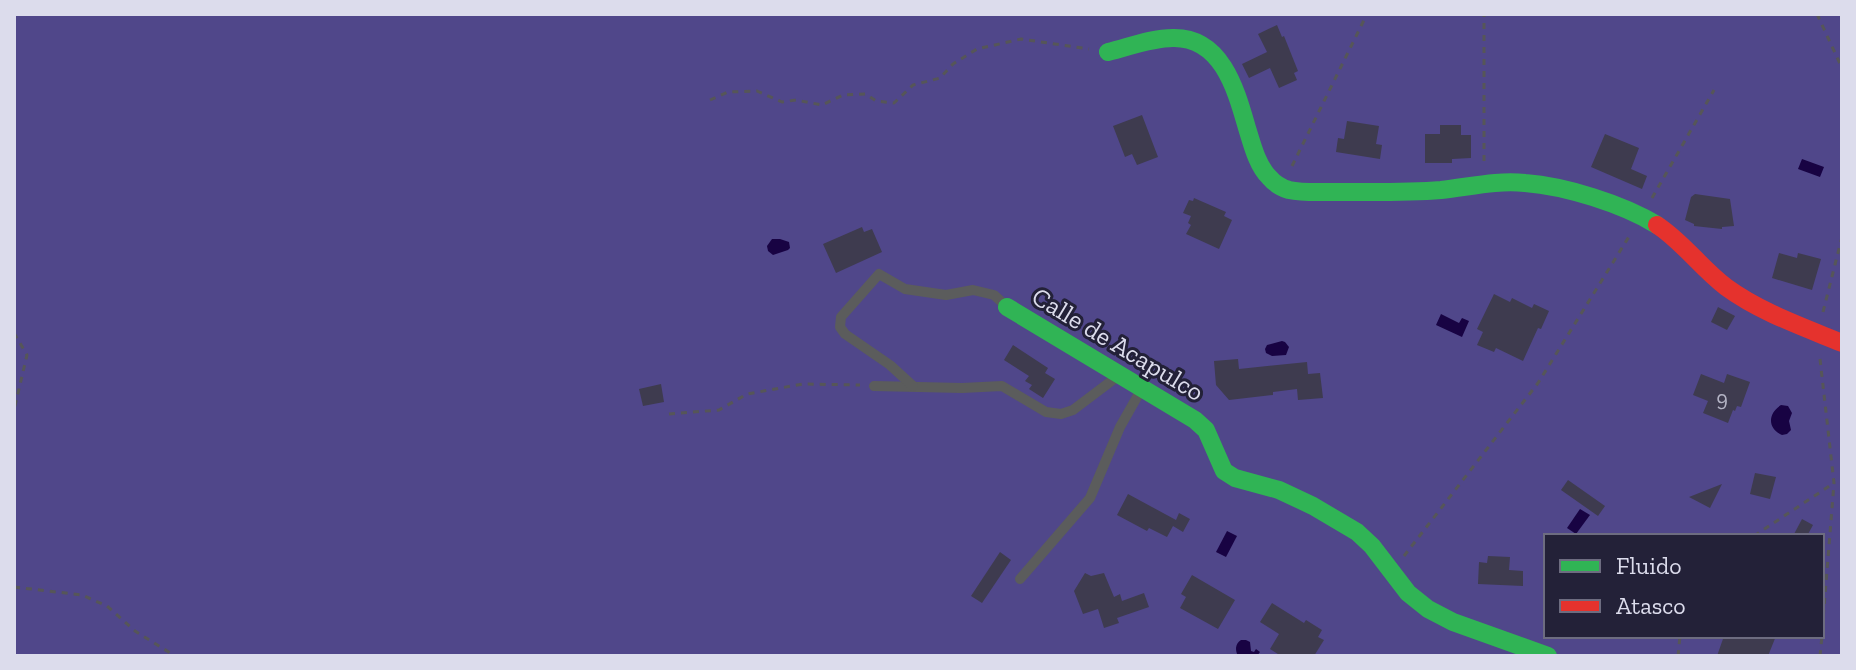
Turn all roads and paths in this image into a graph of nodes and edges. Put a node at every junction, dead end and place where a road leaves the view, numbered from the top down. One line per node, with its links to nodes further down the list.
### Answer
1 (1367, 14): 9 (path)
2 (1817, 14): 5 (path)
3 (1484, 16): 8 (path)
4 (1108, 52): 7 (path); 9 (street)
5 (1842, 68)
6 (1714, 90): 10 (path)
7 (710, 100)
8 (1484, 185): 9 (street); 10 (street)
9 (1282, 188)
10 (1643, 215): 14 (street); 24 (path)
11 (1842, 237): 14 (path)
12 (1007, 307): 16 (street, Calle de Acapulco); 18 (lane)
13 (14, 333): 20 (path)
14 (1817, 333): 15 (street); 22 (path)
15 (1842, 343)
16 (1119, 374): 18 (lane); 19 (street, Calle de Acapulco)
17 (874, 386): 18 (lane); 21 (path)
18 (913, 386)
19 (1142, 388): 24 (street, Calle de Acapulco); 25 (lane)
20 (14, 410)
21 (669, 414)
22 (1834, 483): 23 (path); 27 (path)
23 (1757, 534)
24 (1392, 572): 29 (street, Calle de Acapulco)
25 (1020, 579)
26 (14, 587): 28 (path)
27 (1824, 610)
28 (175, 656)
29 (1548, 656)

